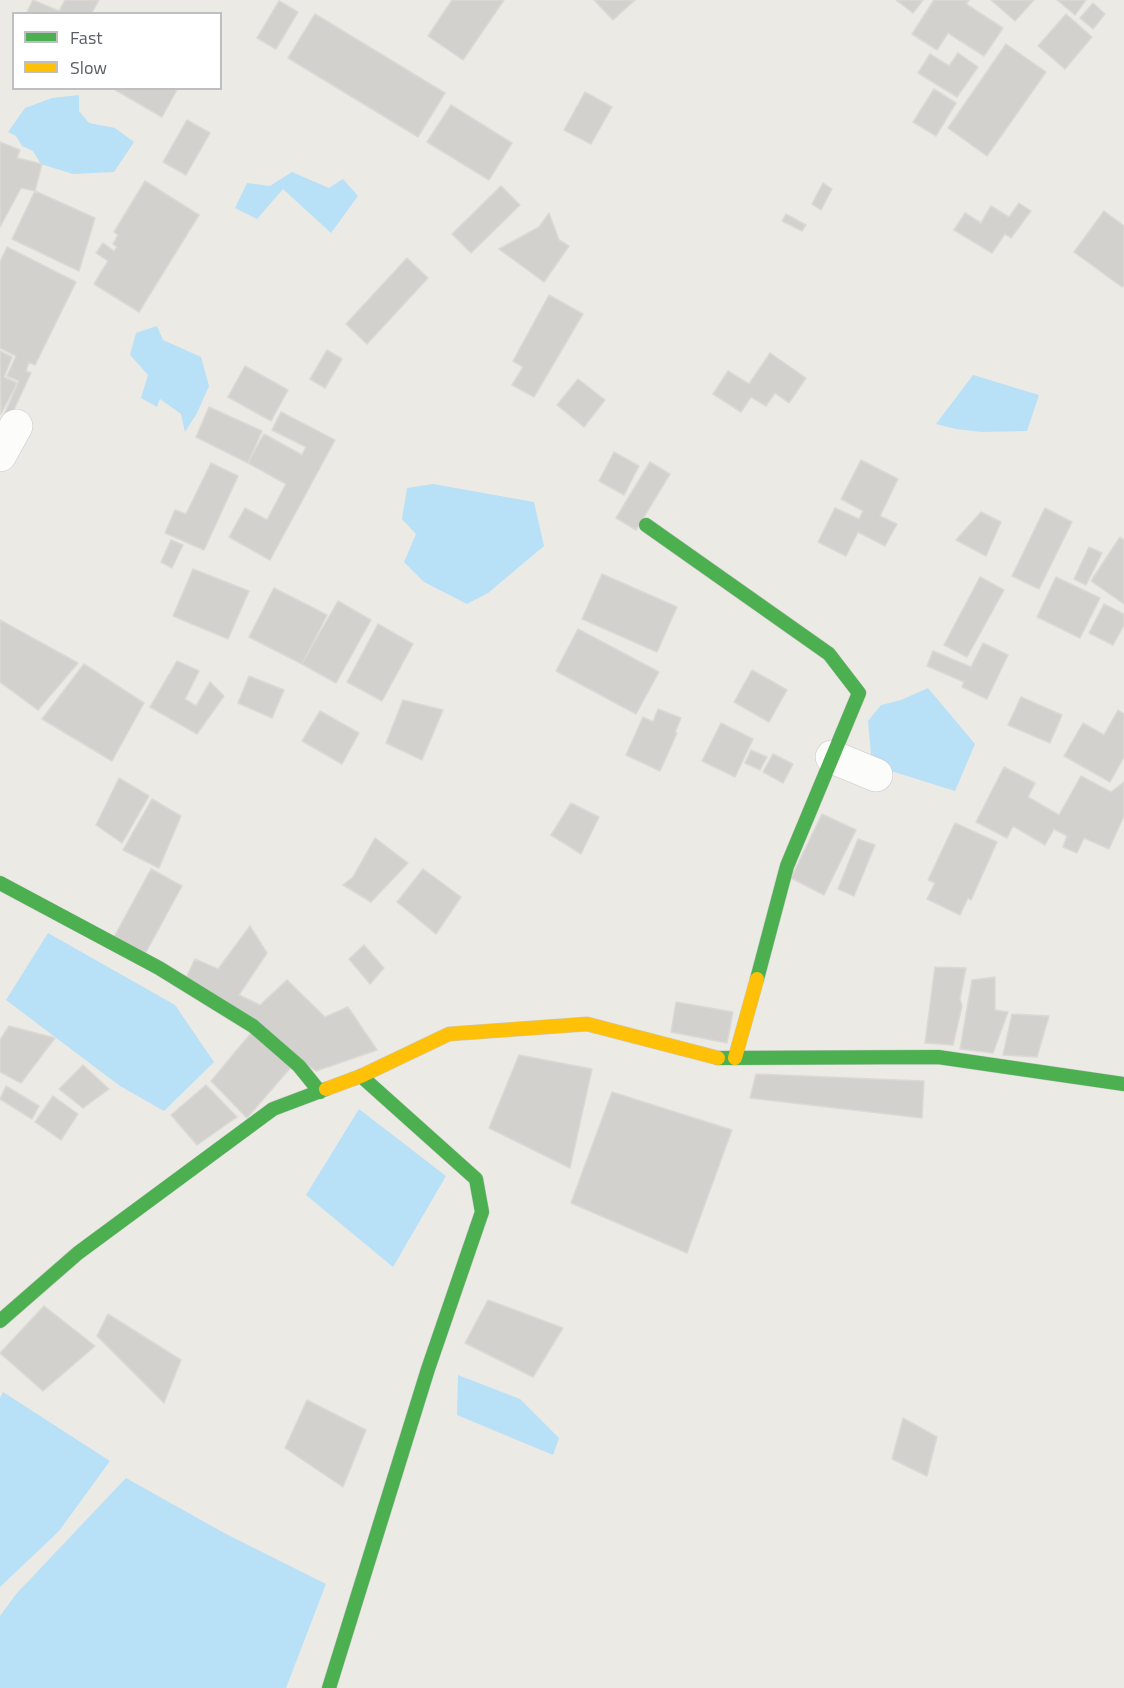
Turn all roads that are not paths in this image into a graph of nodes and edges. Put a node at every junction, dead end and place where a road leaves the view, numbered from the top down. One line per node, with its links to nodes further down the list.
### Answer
1 (16, 426): 2 (street)
2 (0, 455)
3 (646, 525): 4 (street)
4 (832, 757): 5 (street); 7 (street)
5 (876, 775)
6 (0, 883): 10 (street)
7 (735, 1058): 8 (street); 9 (street)
8 (361, 1076): 10 (street); 12 (street)
9 (1124, 1084)
10 (320, 1092): 11 (street)
11 (0, 1321)
12 (329, 1688)

